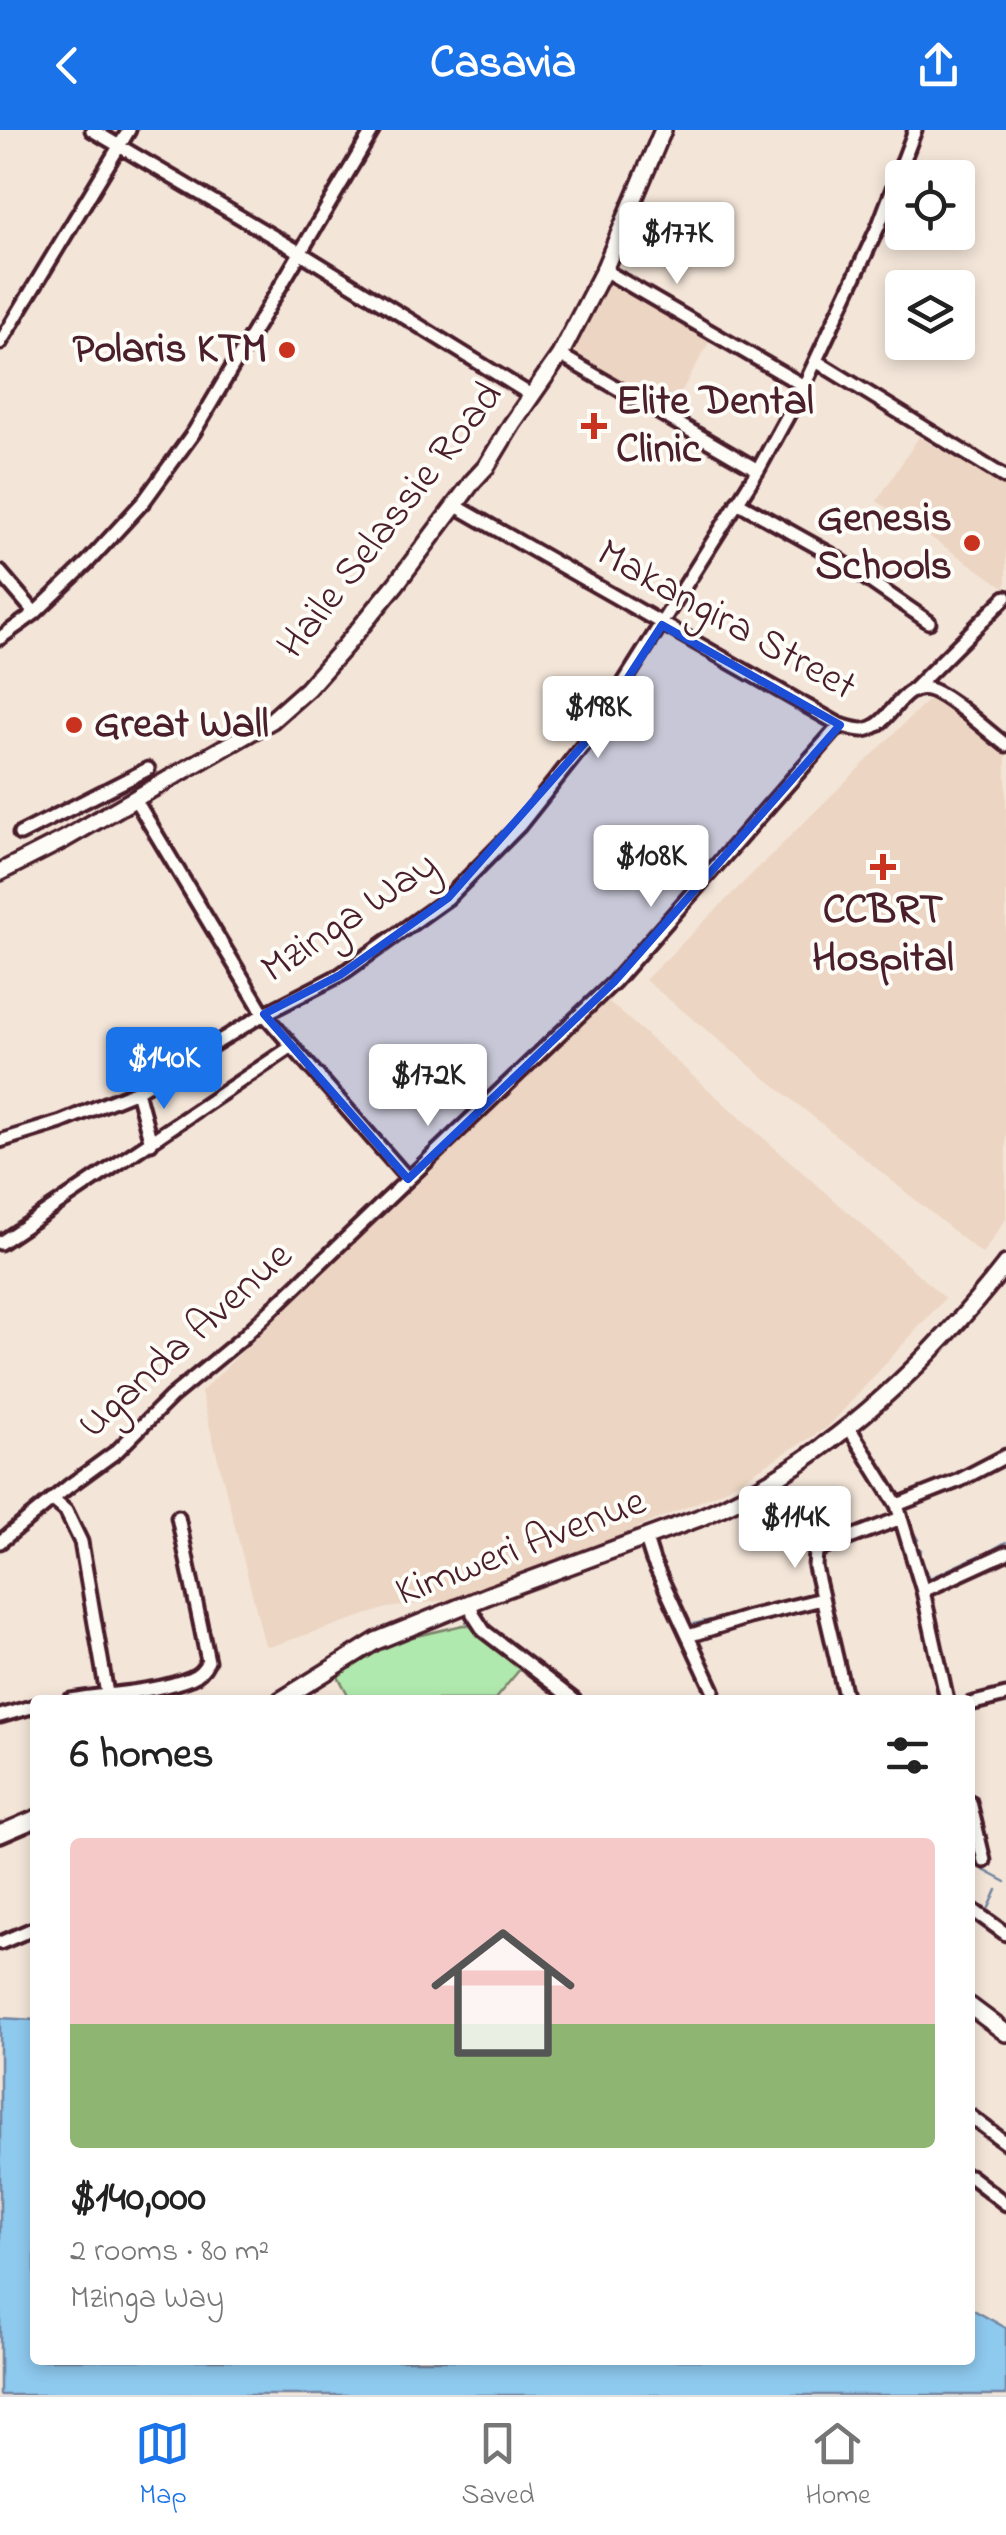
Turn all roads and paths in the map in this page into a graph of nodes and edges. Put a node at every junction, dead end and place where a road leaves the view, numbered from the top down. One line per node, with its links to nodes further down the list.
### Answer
1 (92, 130): 6 (street)
2 (129, 130): 6 (street)
3 (373, 130): 7 (street)
4 (663, 130): 8 (street, Haile Selassie Road)
5 (915, 130): 11 (street, Mzinga Way)
6 (120, 146): 7 (street); 9 (street)
7 (301, 254): 13 (street); 20 (street)
8 (604, 270): 10 (street, Haile Selassie Road); 12 (street)
9 (2, 334)
10 (560, 355): 13 (street, Haile Selassie Road); 14 (street)
11 (816, 361): 12 (street, Mzinga Way); 15 (street)
12 (804, 386): 14 (street, Mzinga Way)
13 (531, 396): 17 (street, Haile Selassie Road)
14 (758, 470): 16 (street, Mzinga Way)
15 (1006, 478)
16 (738, 502): 21 (street); 22 (street, Mzinga Way)
17 (456, 506): 22 (street, Makangira Street); 28 (street, Haile Selassie Road)
18 (0, 572): 20 (street)
19 (1006, 596): 24 (street)
20 (35, 613): 23 (street)
21 (929, 622)
22 (662, 625): 25 (street, Makangira Street); 31 (street, Mzinga Way)
23 (0, 638)
24 (913, 690): 25 (street, Makangira Street); 26 (street, Makangira Street)
25 (840, 725): 36 (street, Uganda Avenue)
26 (1006, 746)
27 (148, 769): 29 (street)
28 (135, 798): 30 (street, Haile Selassie Road); 31 (street)
29 (20, 834)
30 (0, 872)
31 (264, 1014): 32 (street); 33 (street, Mzinga Way)
32 (292, 1047): 35 (street, Mzinga Way); 36 (street)
33 (138, 1091): 34 (street, Mzinga Way); 35 (street)
34 (0, 1141)
35 (151, 1143): 37 (street, Mzinga Way)
36 (408, 1180): 41 (street, Uganda Avenue)
37 (0, 1243)
38 (1006, 1264): 39 (street, Kimweri Avenue)
39 (848, 1426): 42 (street); 45 (street, Kimweri Avenue)
40 (1006, 1456): 42 (street)
41 (52, 1499): 46 (street, Uganda Avenue); 53 (street)
42 (896, 1505): 44 (street)
43 (178, 1517): 53 (street)
44 (901, 1518): 48 (street); 49 (street)
45 (646, 1539): 50 (street, Kimweri Avenue); 51 (street)
46 (0, 1542)
47 (1006, 1553): 48 (street)
48 (923, 1591): 58 (street)
49 (822, 1598): 51 (street); 57 (street)
50 (471, 1603): 55 (street, Kimweri Avenue); 56 (street)
51 (688, 1636): 52 (street)
52 (713, 1690)
53 (106, 1694): 54 (street)
54 (100, 1695)
55 (288, 1695)
56 (568, 1695)
57 (845, 1695)
58 (946, 1695)
59 (1006, 1695): 60 (street)
60 (975, 1703)
61 (30, 1707): 62 (street)
62 (0, 1716)
63 (30, 1820): 65 (street)
64 (975, 1823): 66 (street)
65 (0, 1834)
66 (984, 1862)
67 (975, 1912): 69 (street)
68 (30, 1930): 70 (street)
69 (1006, 1934)
70 (0, 1943)
71 (975, 2010): 72 (street)
72 (1005, 2031)
73 (975, 2120): 74 (street)
74 (1006, 2143)
75 (975, 2180): 76 (street)
76 (1006, 2204)

